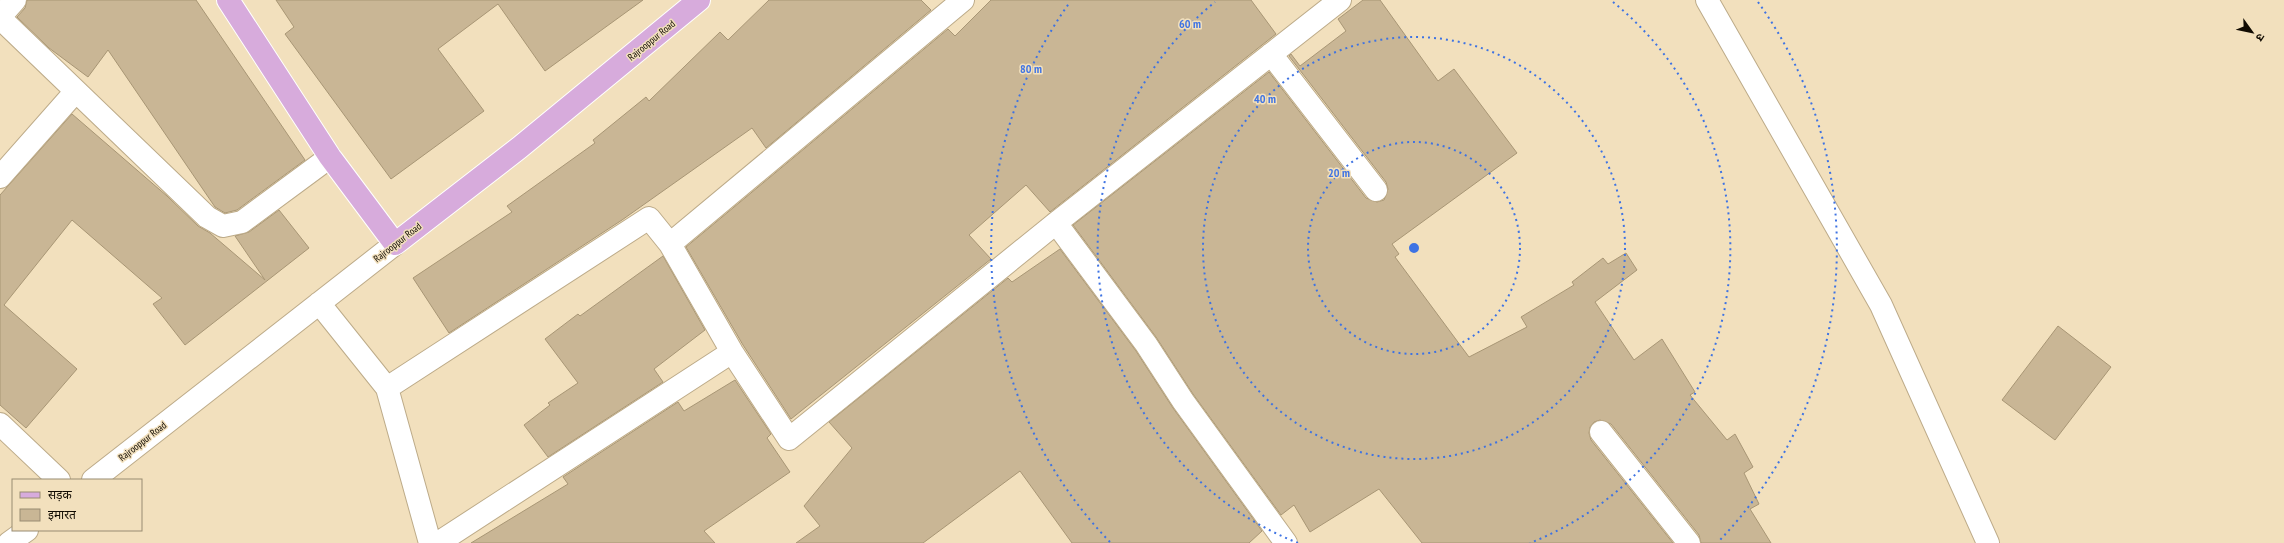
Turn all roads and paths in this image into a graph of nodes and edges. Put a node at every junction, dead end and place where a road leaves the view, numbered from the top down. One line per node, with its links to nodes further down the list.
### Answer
1 (15, 0): 7 (street)
2 (228, 0): 10 (main road)
3 (699, 0): 14 (main road, Rajrooppur Road)
4 (963, 0): 15 (street)
5 (1707, 0): 29 (street)
6 (1326, 4): 8 (street)
7 (0, 17): 9 (street)
8 (1271, 54): 12 (street); 13 (street)
9 (76, 91): 10 (street); 11 (street)
10 (330, 157): 14 (main road)
11 (0, 176)
12 (1376, 190)
13 (1056, 223): 17 (street); 27 (street)
14 (395, 244): 16 (street, Rajrooppur Road)
15 (670, 244): 17 (street); 18 (street)
16 (319, 303): 18 (street); 22 (street, Rajrooppur Road)
17 (732, 352): 26 (street)
18 (387, 388): 25 (street)
19 (0, 424): 21 (street)
20 (1601, 432): 28 (street)
21 (58, 479)
22 (94, 479)
23 (26, 531): 24 (street)
24 (9, 543)
25 (430, 543)
26 (438, 543)
27 (1286, 543)
28 (1689, 543)
29 (1988, 543)

